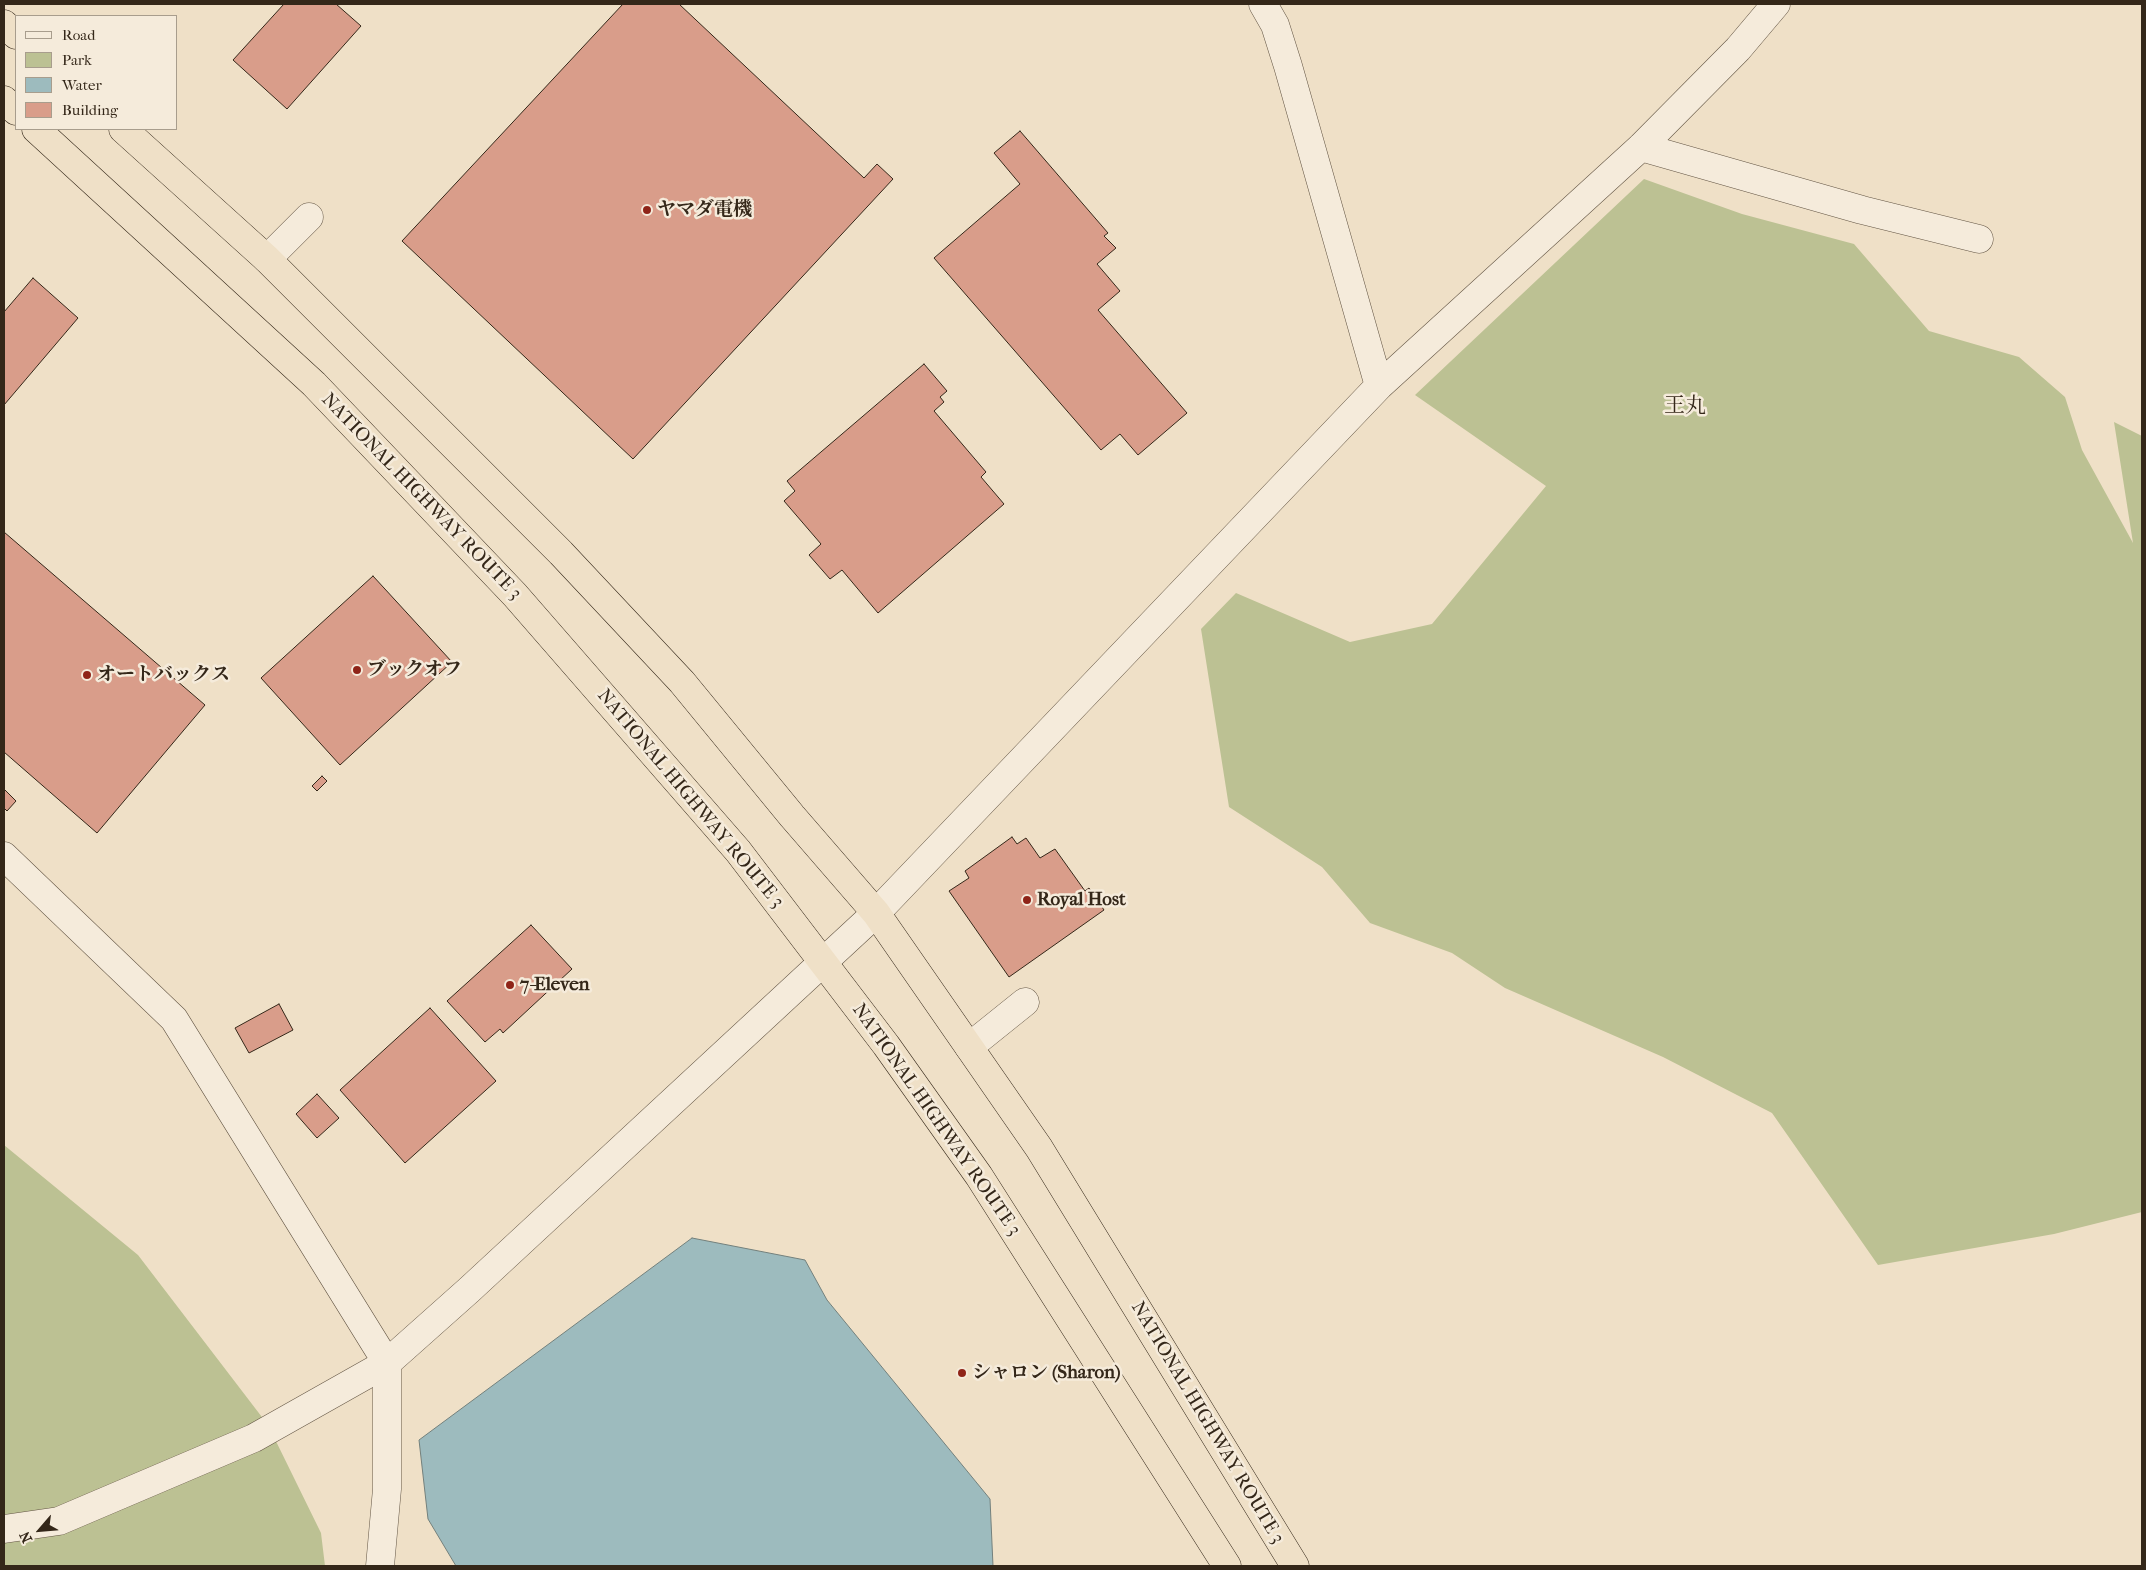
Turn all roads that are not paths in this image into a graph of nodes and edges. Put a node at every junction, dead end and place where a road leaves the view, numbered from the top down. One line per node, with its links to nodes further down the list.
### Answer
1 (1263, 4): 13 (street)
2 (1776, 4): 9 (street)
3 (4, 24): 4 (highway)
4 (15, 34)
5 (4, 100): 6 (highway)
6 (15, 110)
7 (37, 130): 16 (highway, NATIONAL HIGHWAY ROUTE 3)
8 (124, 130): 12 (highway, NATIONAL HIGHWAY ROUTE 3)
9 (1641, 147): 11 (street); 13 (street)
10 (309, 217): 12 (street)
11 (1979, 239)
12 (267, 259): 15 (highway, NATIONAL HIGHWAY ROUTE 3)
13 (1379, 386): 15 (street)
14 (4, 856): 19 (street)
15 (876, 913): 16 (street); 18 (highway, NATIONAL HIGHWAY ROUTE 3)
16 (825, 962): 19 (street); 22 (highway, NATIONAL HIGHWAY ROUTE 3)
17 (1025, 1002): 18 (street)
18 (968, 1047): 23 (highway, NATIONAL HIGHWAY ROUTE 3)
19 (387, 1363): 20 (street); 21 (street)
20 (4, 1529)
21 (380, 1566)
22 (1227, 1566)
23 (1294, 1566)

